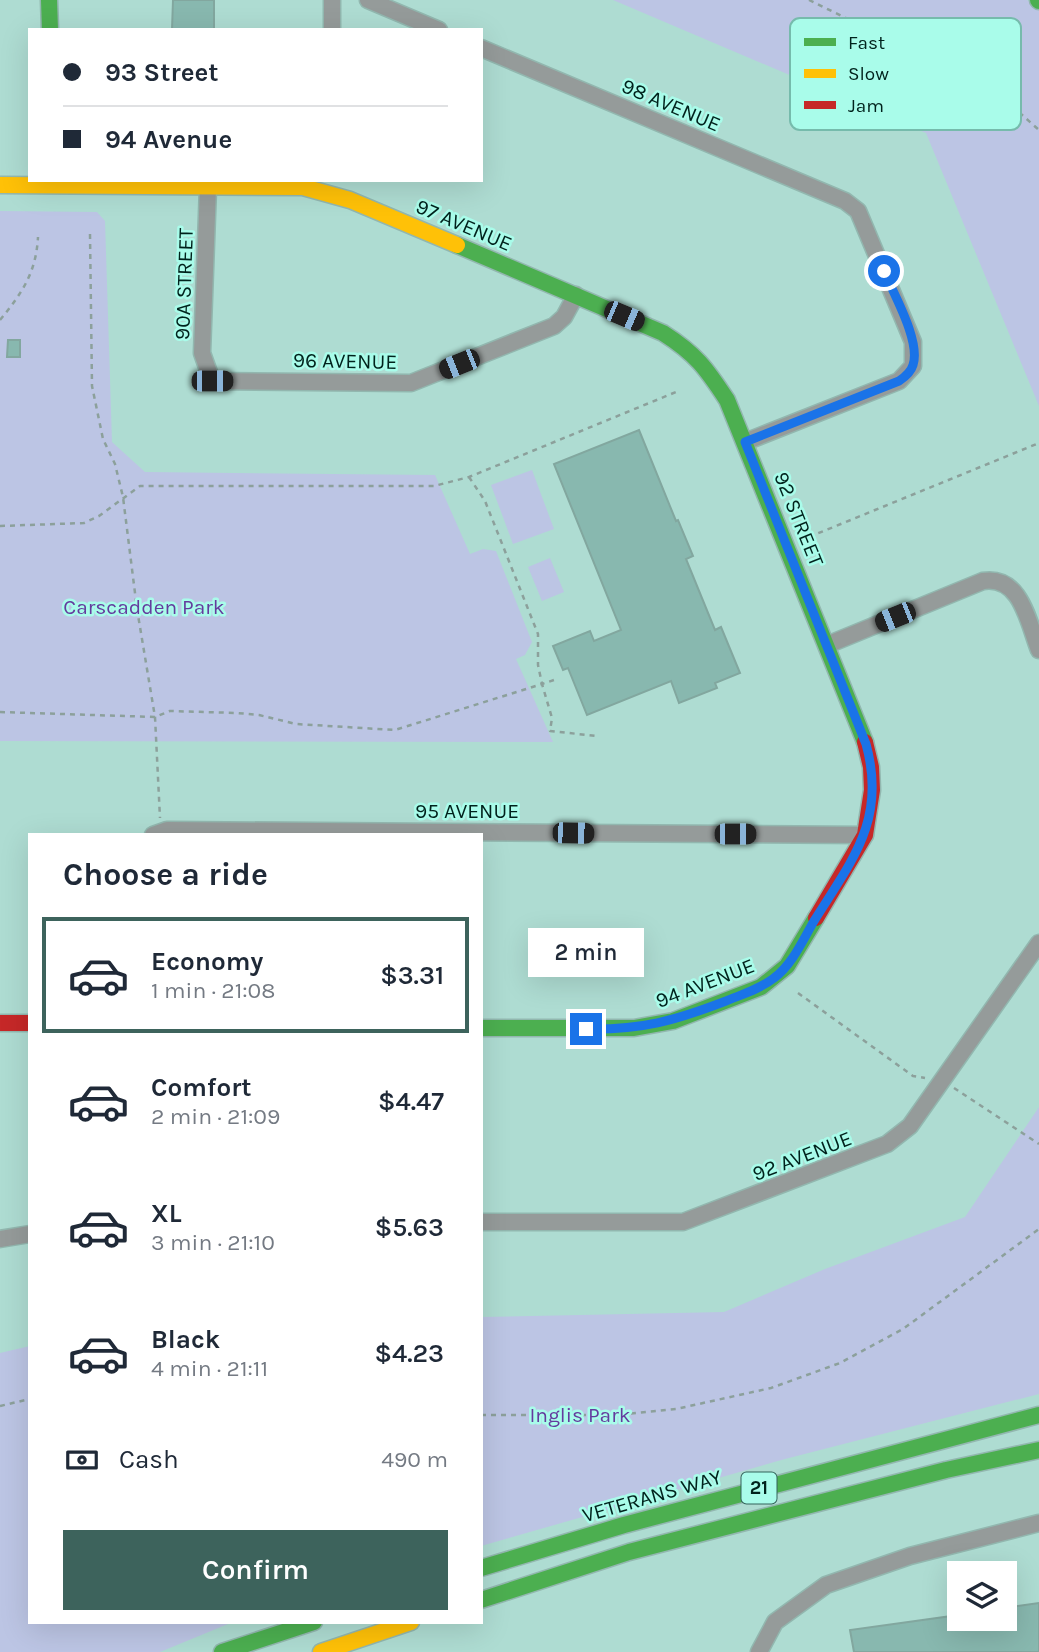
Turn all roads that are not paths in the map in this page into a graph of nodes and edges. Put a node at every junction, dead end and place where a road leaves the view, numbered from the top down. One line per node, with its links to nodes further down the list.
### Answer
1 (49, 0): 4 (street)
2 (332, 0): 5 (street)
3 (368, 0): 6 (street)
4 (50, 28)
5 (332, 28)
6 (434, 28)
7 (483, 49): 14 (street, 98 AVENUE)
8 (52, 183): 9 (street, 97 AVENUE); 11 (street, 97 AVENUE)
9 (0, 185)
10 (326, 186): 11 (street, 97 AVENUE); 12 (street, 97 AVENUE)
11 (208, 187): 13 (street, 90A STREET)
12 (576, 295): 13 (street, 96 AVENUE); 14 (street, 92 STREET)
13 (212, 381)
14 (745, 442): 15 (street, 92 STREET)
15 (827, 645): 16 (street); 18 (street, 92 STREET)
16 (1039, 650)
17 (483, 834): 18 (street, 95 AVENUE)
18 (864, 835): 22 (street, 94 AVENUE)
19 (1039, 943): 23 (street, 92 AVENUE)
20 (0, 1023): 21 (street)
21 (28, 1023)
22 (483, 1028)
23 (483, 1222)
24 (28, 1234): 25 (street)
25 (0, 1239)
26 (1039, 1415): 29 (street, VETERANS WAY / 21)
27 (1039, 1450): 30 (street, 21)
28 (1039, 1523): 35 (street)
29 (483, 1567)
30 (483, 1599)
31 (308, 1624): 33 (street)
32 (405, 1624): 34 (street)
33 (222, 1652)
34 (321, 1652)
35 (759, 1652)

